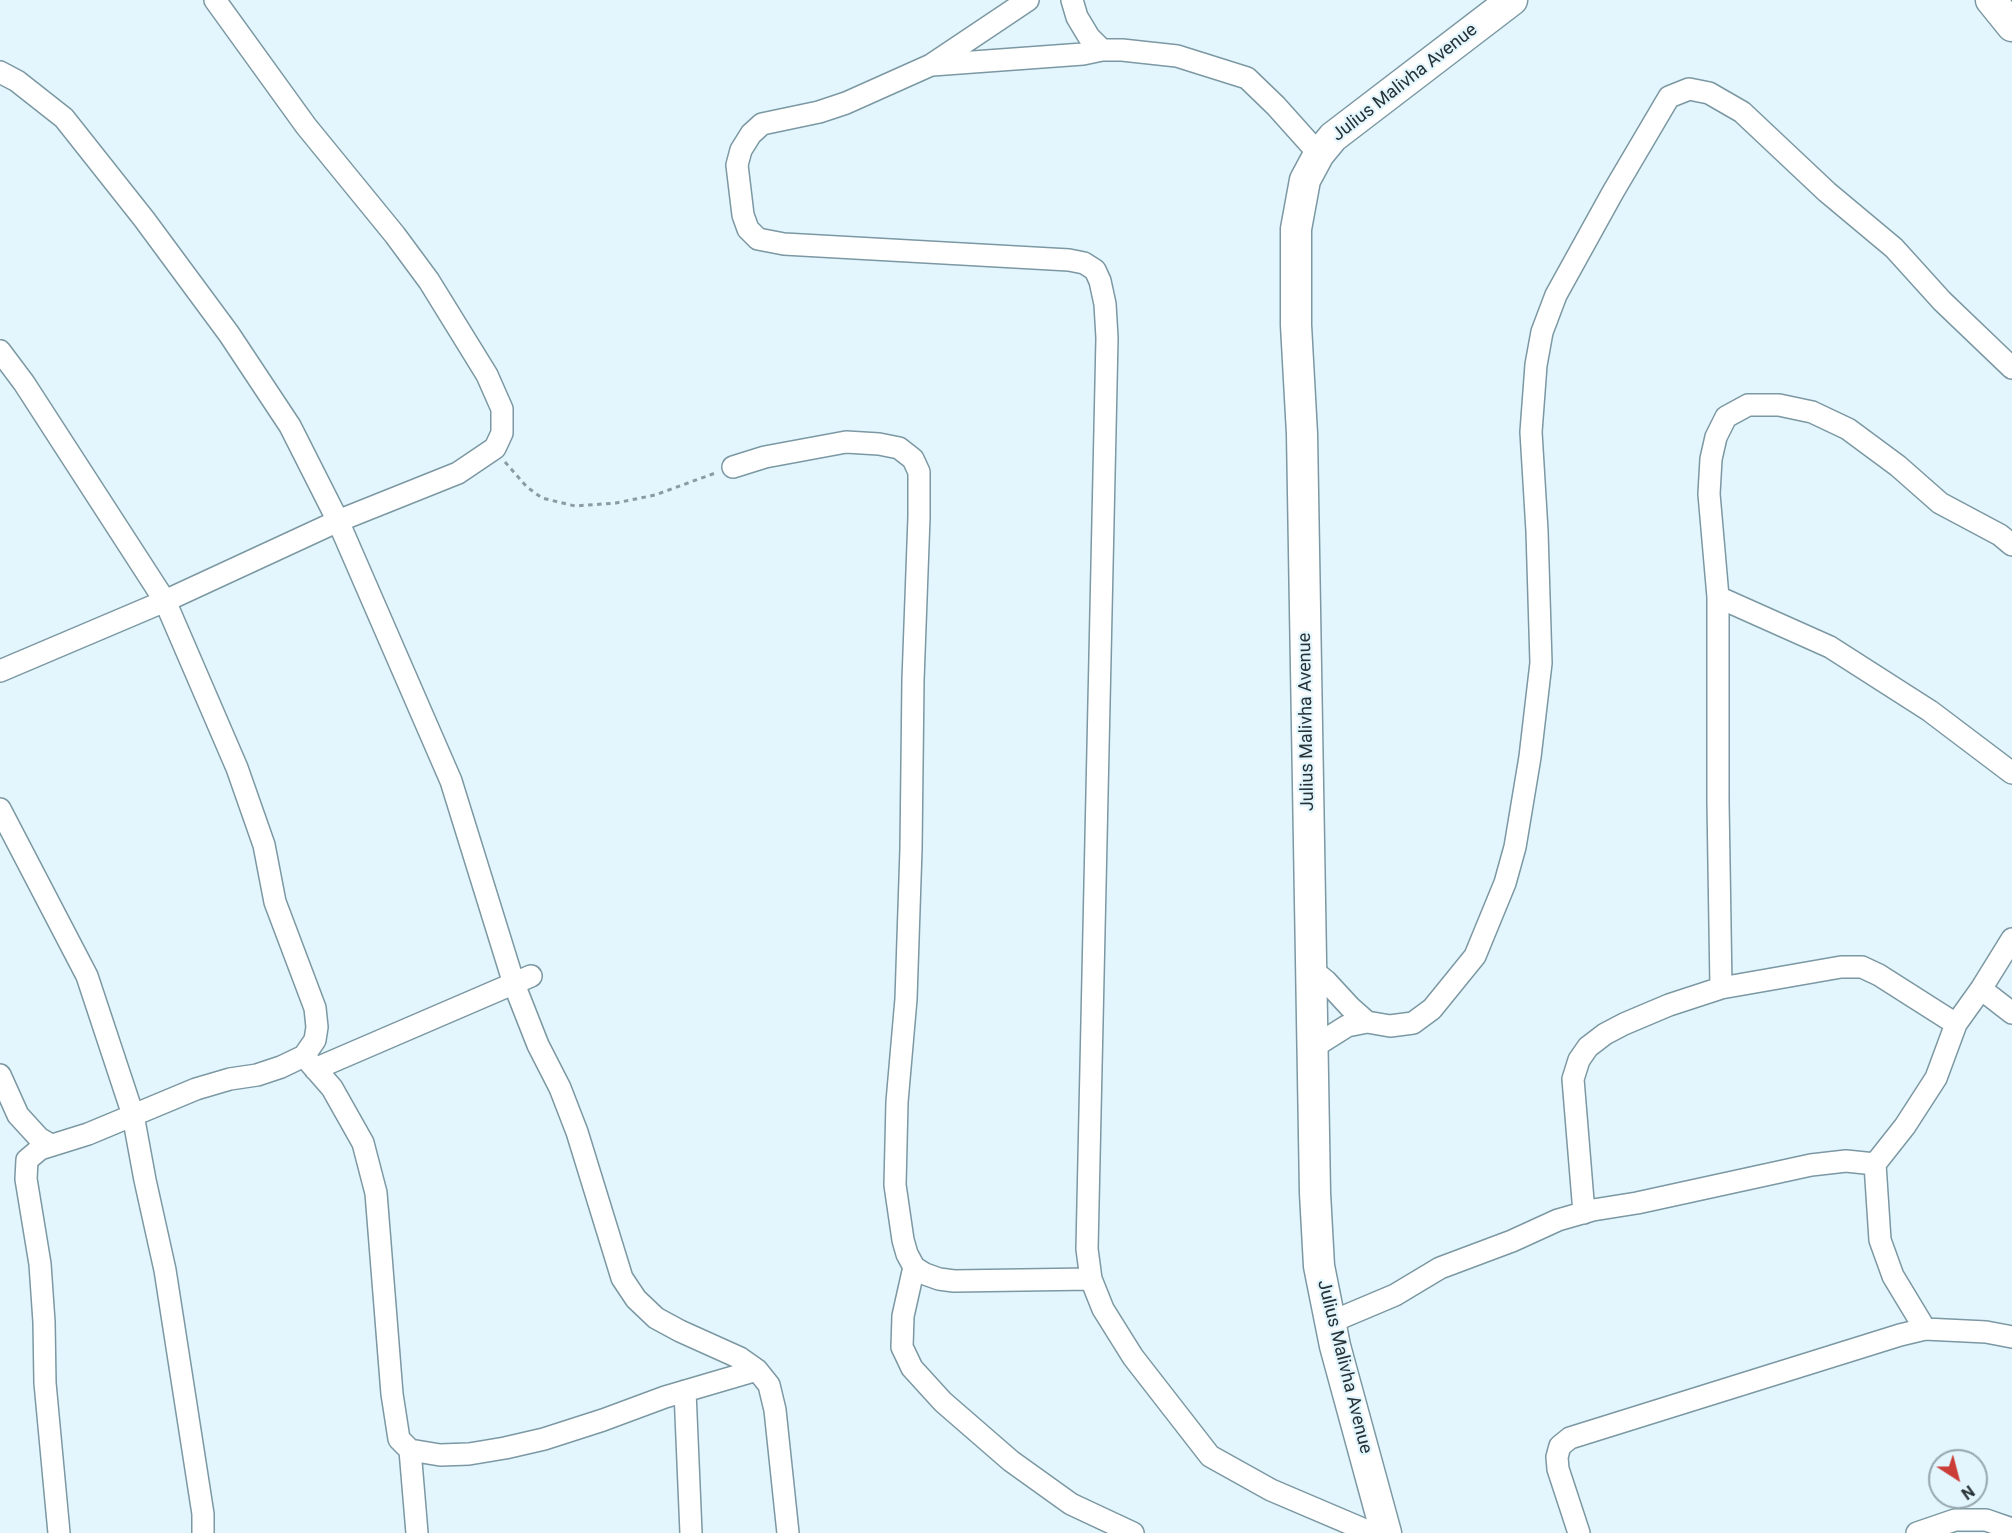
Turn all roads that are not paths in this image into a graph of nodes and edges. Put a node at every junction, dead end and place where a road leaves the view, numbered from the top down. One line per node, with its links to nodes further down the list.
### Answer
1 (214, 0): 14 (street)
2 (1028, 0): 8 (street)
3 (1072, 0): 7 (street)
4 (1512, 0): 10 (street, Julius Malivha Avenue)
5 (1991, 0): 6 (street)
6 (2012, 26)
7 (1102, 50): 8 (street); 10 (street)
8 (931, 65): 37 (street)
9 (0, 72): 14 (street)
10 (1319, 154): 22 (street, Julius Malivha Avenue)
11 (0, 351): 17 (street)
12 (2012, 368): 27 (street)
13 (733, 467): 36 (street)
14 (338, 521): 17 (street); 23 (street)
15 (2012, 545): 16 (street)
16 (1718, 597): 19 (street); 24 (street)
17 (165, 600): 18 (street); 30 (street)
18 (0, 671)
19 (2012, 773)
20 (0, 809): 32 (street)
21 (2012, 939): 25 (street)
22 (1311, 969): 27 (street); 29 (street, Julius Malivha Avenue)
23 (523, 980): 30 (street); 41 (street)
24 (1721, 988): 28 (street); 35 (street)
25 (1981, 989): 26 (street); 28 (street)
26 (2012, 1013)
27 (1367, 1022): 29 (street)
28 (1956, 1024): 34 (street)
29 (1312, 1048): 38 (street, Julius Malivha Avenue)
30 (309, 1063): 32 (street); 43 (street)
31 (0, 1076): 33 (street)
32 (133, 1115): 33 (street); 46 (street)
33 (51, 1146): 45 (street)
34 (1875, 1164): 35 (street); 39 (street)
35 (1584, 1213): 38 (street)
36 (914, 1267): 37 (street); 50 (street)
37 (1092, 1279): 51 (street)
38 (1331, 1322): 52 (street, Julius Malivha Avenue)
39 (1925, 1329): 40 (street); 53 (street)
40 (2012, 1337)
41 (757, 1370): 42 (street); 49 (street)
42 (685, 1391): 43 (street); 48 (street)
43 (410, 1450): 47 (street)
44 (2012, 1529): 54 (street)
45 (59, 1533)
46 (203, 1533)
47 (417, 1533)
48 (691, 1533)
49 (788, 1533)
50 (1133, 1533)
51 (1372, 1533)
52 (1386, 1533)
53 (1579, 1533)
54 (1917, 1533)

